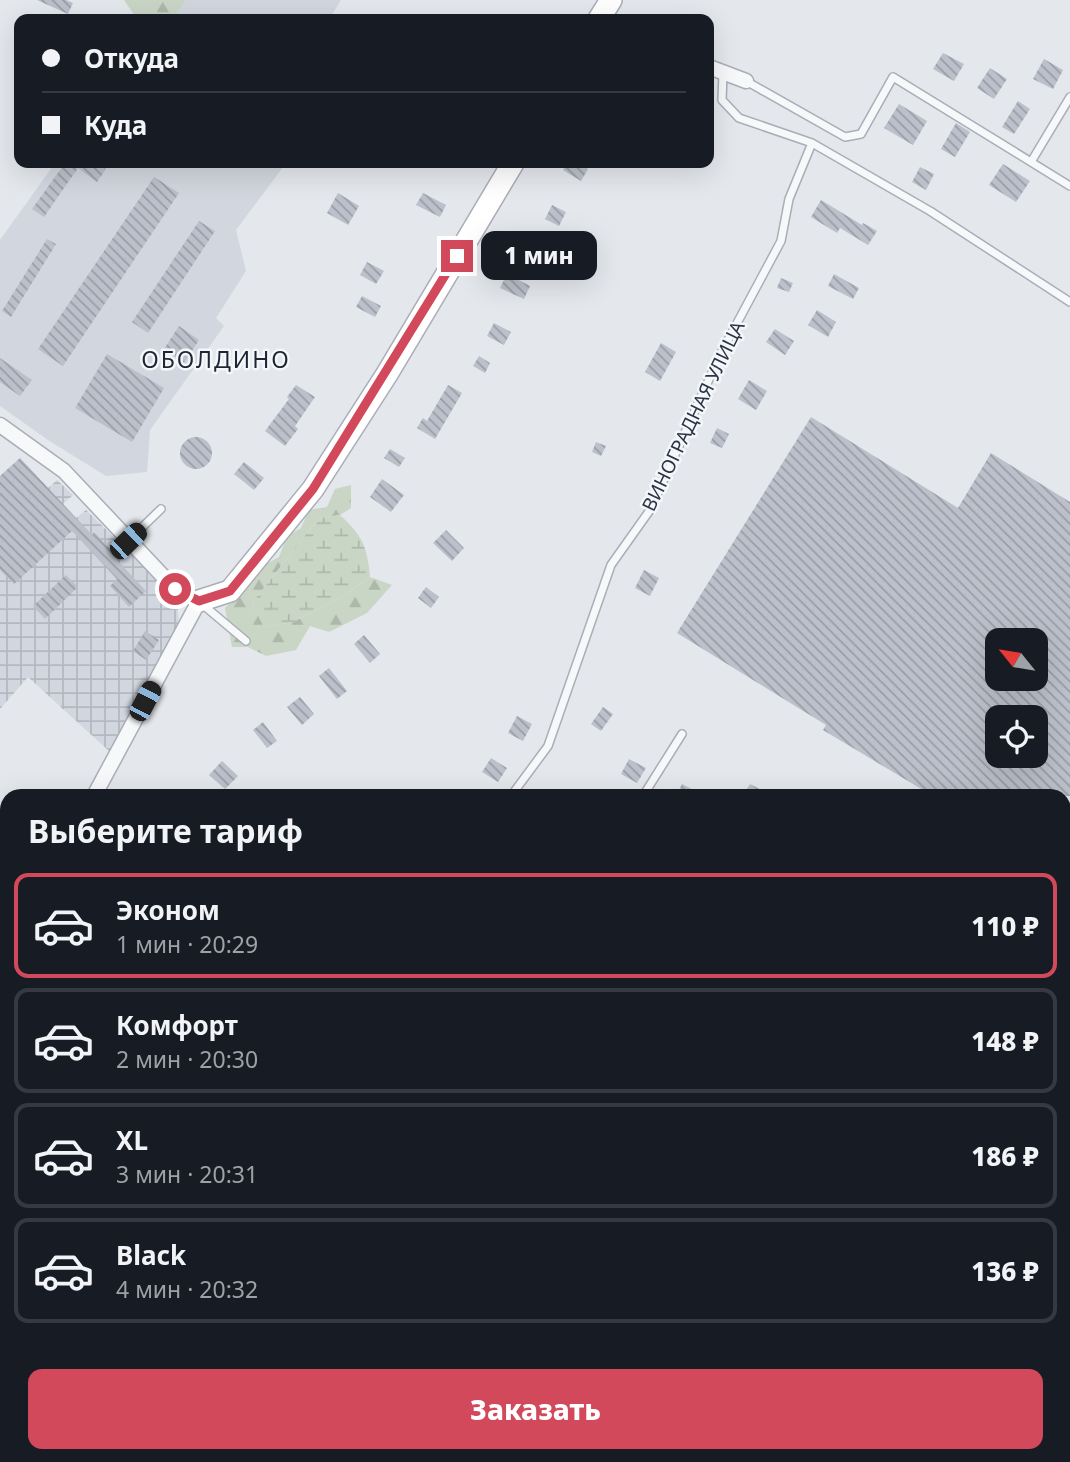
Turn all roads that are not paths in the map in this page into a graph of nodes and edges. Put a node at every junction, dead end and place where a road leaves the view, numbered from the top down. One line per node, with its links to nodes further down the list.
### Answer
1 (714, 69): 2 (street)
2 (723, 73): 3 (street); 5 (lane)
3 (746, 81): 6 (lane)
4 (1070, 97): 6 (lane)
5 (812, 142): 9 (lane); 17 (lane, ВИНОГРАДНАЯ УЛИЦА)
6 (1031, 162): 8 (lane)
7 (510, 168): 13 (street)
8 (1070, 186)
9 (1070, 302)
10 (0, 425): 12 (street)
11 (161, 509): 12 (lane)
12 (128, 541): 13 (street)
13 (199, 601): 14 (lane); 16 (street)
14 (246, 641)
15 (682, 734): 18 (lane)
16 (98, 789)
17 (516, 789)
18 (647, 789)

